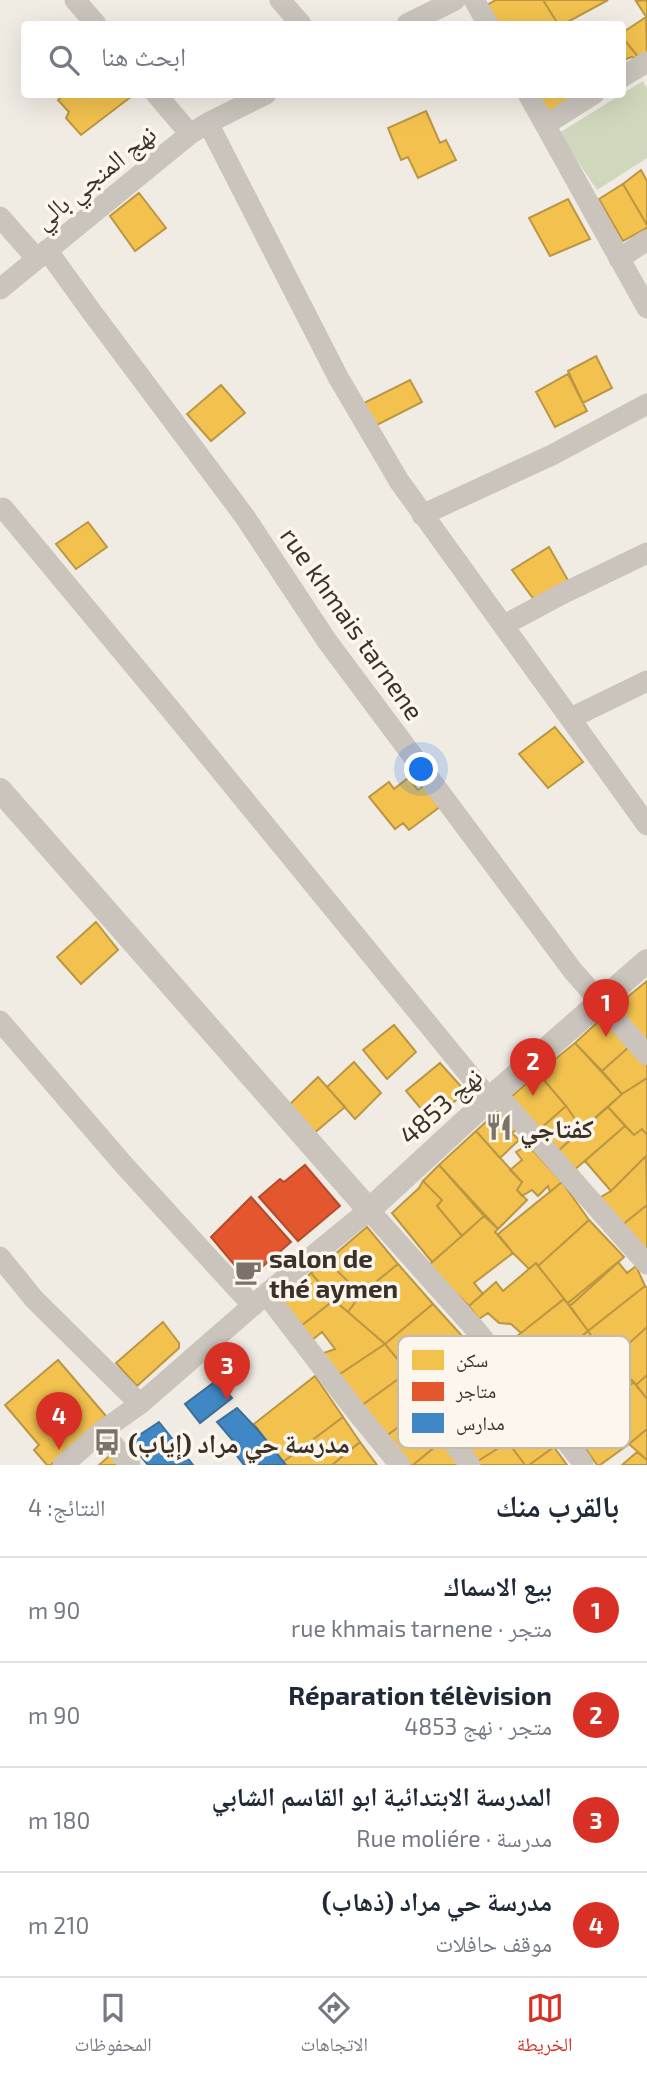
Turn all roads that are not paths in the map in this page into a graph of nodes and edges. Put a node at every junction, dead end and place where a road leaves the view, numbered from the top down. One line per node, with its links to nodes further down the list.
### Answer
1 (75, 0): 5 (street)
2 (280, 0): 6 (street)
3 (455, 0): 7 (street)
4 (474, 0): 8 (street)
5 (93, 21)
6 (298, 21)
7 (413, 21)
8 (486, 21)
9 (647, 62): 10 (street)
10 (626, 75)
11 (161, 98): 16 (street)
12 (258, 98): 16 (street, نهج المنجي بالي)
13 (530, 98): 15 (street)
14 (588, 98): 15 (street)
15 (545, 125): 20 (street)
16 (199, 129): 19 (street, نهج المنجي بالي); 25 (street)
17 (0, 217): 19 (street, rue khmais tarnene)
18 (647, 240): 20 (street)
19 (42, 254): 21 (street, نهج المنجي بالي); 33 (street, rue khmais tarnene)
20 (619, 258): 22 (street)
21 (0, 289)
22 (647, 308)
23 (647, 404): 25 (street)
24 (3, 508): 36 (street)
25 (422, 515): 27 (street)
26 (647, 552): 27 (street)
27 (504, 625): 29 (street)
28 (647, 681): 29 (street)
29 (571, 718): 31 (street)
30 (0, 790): 37 (street)
31 (645, 817)
32 (647, 961): 33 (street, نهج 4853)
33 (600, 1002): 35 (street, rue khmais tarnene); 36 (street, نهج 4853)
34 (0, 1021): 40 (street)
35 (647, 1055)
36 (493, 1097): 37 (street, نهج 4853); 39 (street)
37 (369, 1210): 40 (street); 41 (street)
38 (0, 1257): 42 (street)
39 (647, 1264)
40 (260, 1300): 42 (street); 48 (street)
41 (481, 1336)
42 (140, 1404): 43 (street)
43 (103, 1431): 46 (street); 47 (street)
44 (457, 1448): 49 (street)
45 (571, 1448): 50 (street)
46 (63, 1465)
47 (130, 1465)
48 (400, 1465)
49 (470, 1465)
50 (583, 1465)

